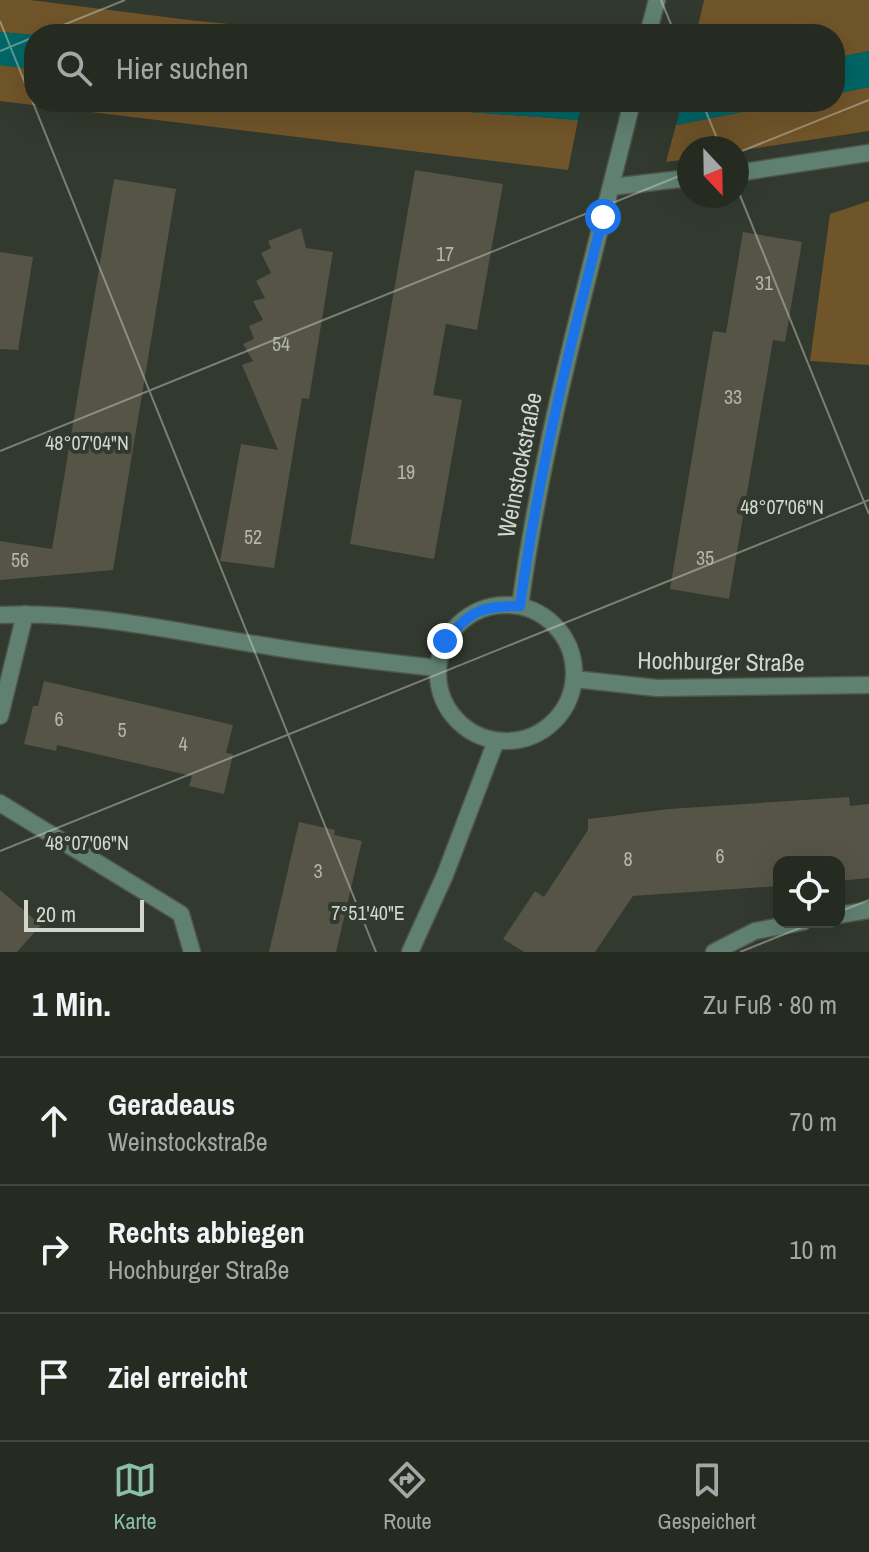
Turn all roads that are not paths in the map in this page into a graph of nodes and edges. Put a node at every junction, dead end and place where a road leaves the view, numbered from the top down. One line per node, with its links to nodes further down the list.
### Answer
1 (656, 4): 2 (street)
2 (651, 24)
3 (629, 112): 7 (street, Weinstockstraße)
4 (869, 153): 5 (street)
5 (749, 171)
6 (677, 179): 7 (street)
7 (611, 187): 8 (street, Weinstockstraße)
8 (520, 606): 11 (street); 12 (street)
9 (25, 614): 10 (street); 11 (street); 14 (street)
10 (0, 615)
11 (437, 668): 15 (street)
12 (574, 679): 13 (street, Hochburger Straße); 15 (street)
13 (869, 685)
14 (0, 716)
15 (496, 741): 21 (street)
16 (0, 803): 20 (street)
17 (869, 910): 18 (street)
18 (845, 914)
19 (773, 928): 22 (street)
20 (192, 952)
21 (410, 952)
22 (714, 952)

